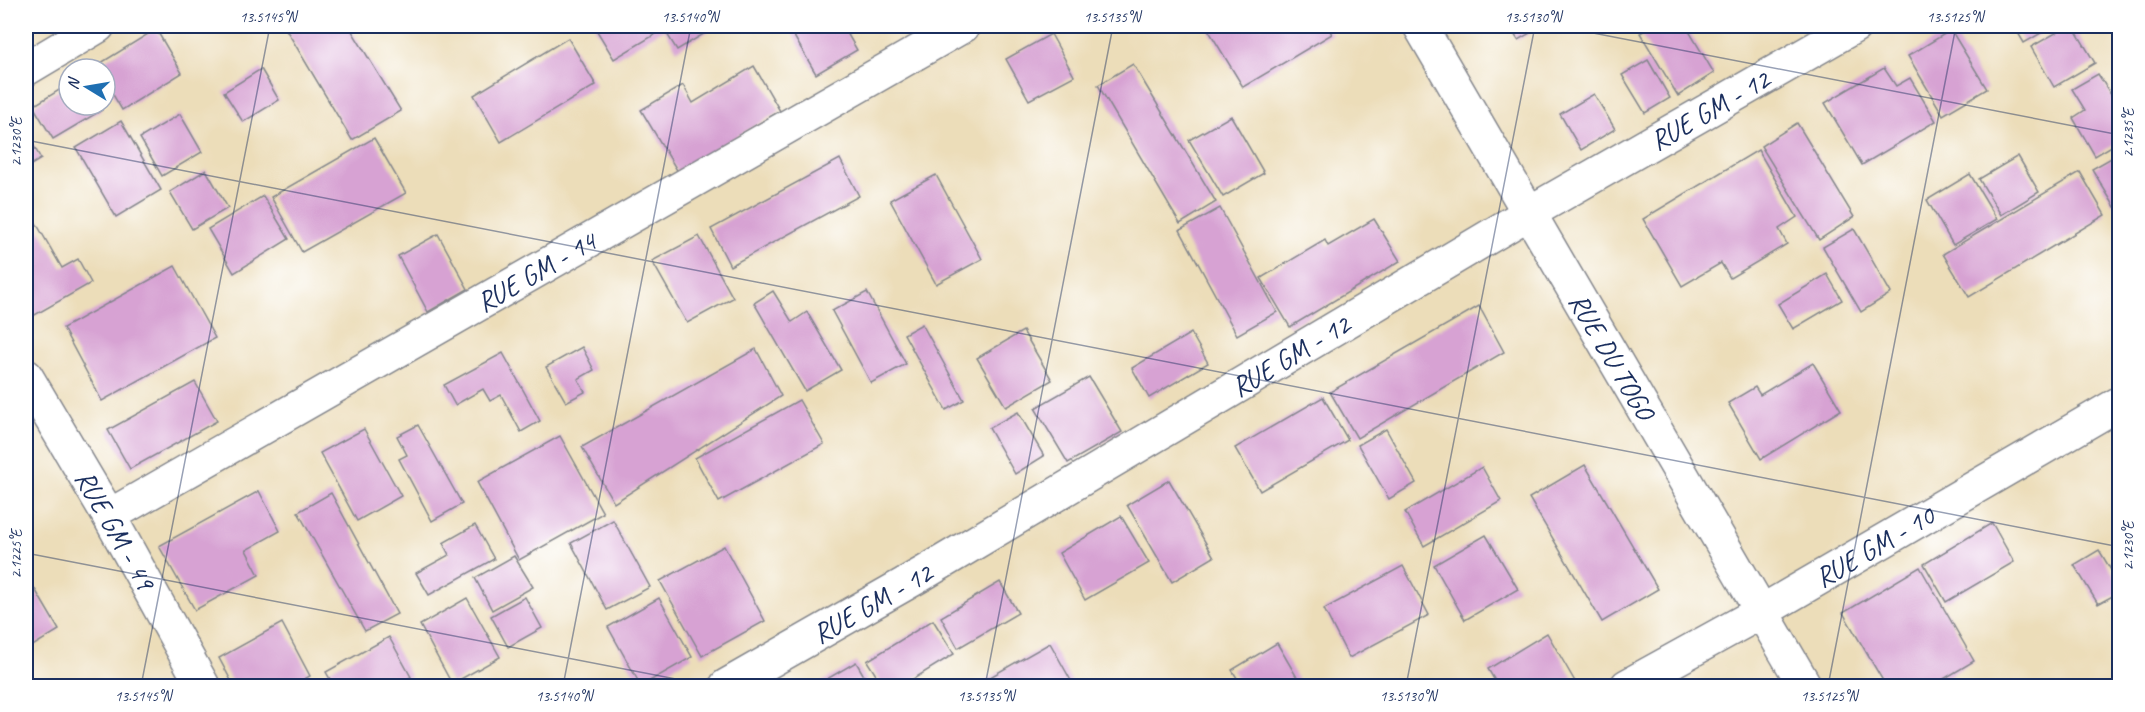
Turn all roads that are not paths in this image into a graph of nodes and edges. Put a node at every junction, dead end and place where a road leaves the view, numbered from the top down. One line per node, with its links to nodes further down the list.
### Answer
1 (99, 26): 5 (street)
2 (963, 26): 9 (street, RUE GM - 14)
3 (1420, 26): 6 (street, RUE DU TOGO)
4 (1855, 26): 6 (street, RUE GM - 12)
5 (26, 69)
6 (1529, 213): 10 (street, RUE DU TOGO); 12 (street, RUE GM - 12)
7 (26, 376): 9 (street, RUE GM - 49)
8 (2120, 403): 10 (street, RUE GM - 10)
9 (109, 516): 11 (street, RUE GM - 49)
10 (1761, 612): 13 (street, RUE GM - 10); 14 (street, RUE DU TOGO)
11 (203, 687)
12 (726, 687)
13 (1627, 687)
14 (1805, 687)

